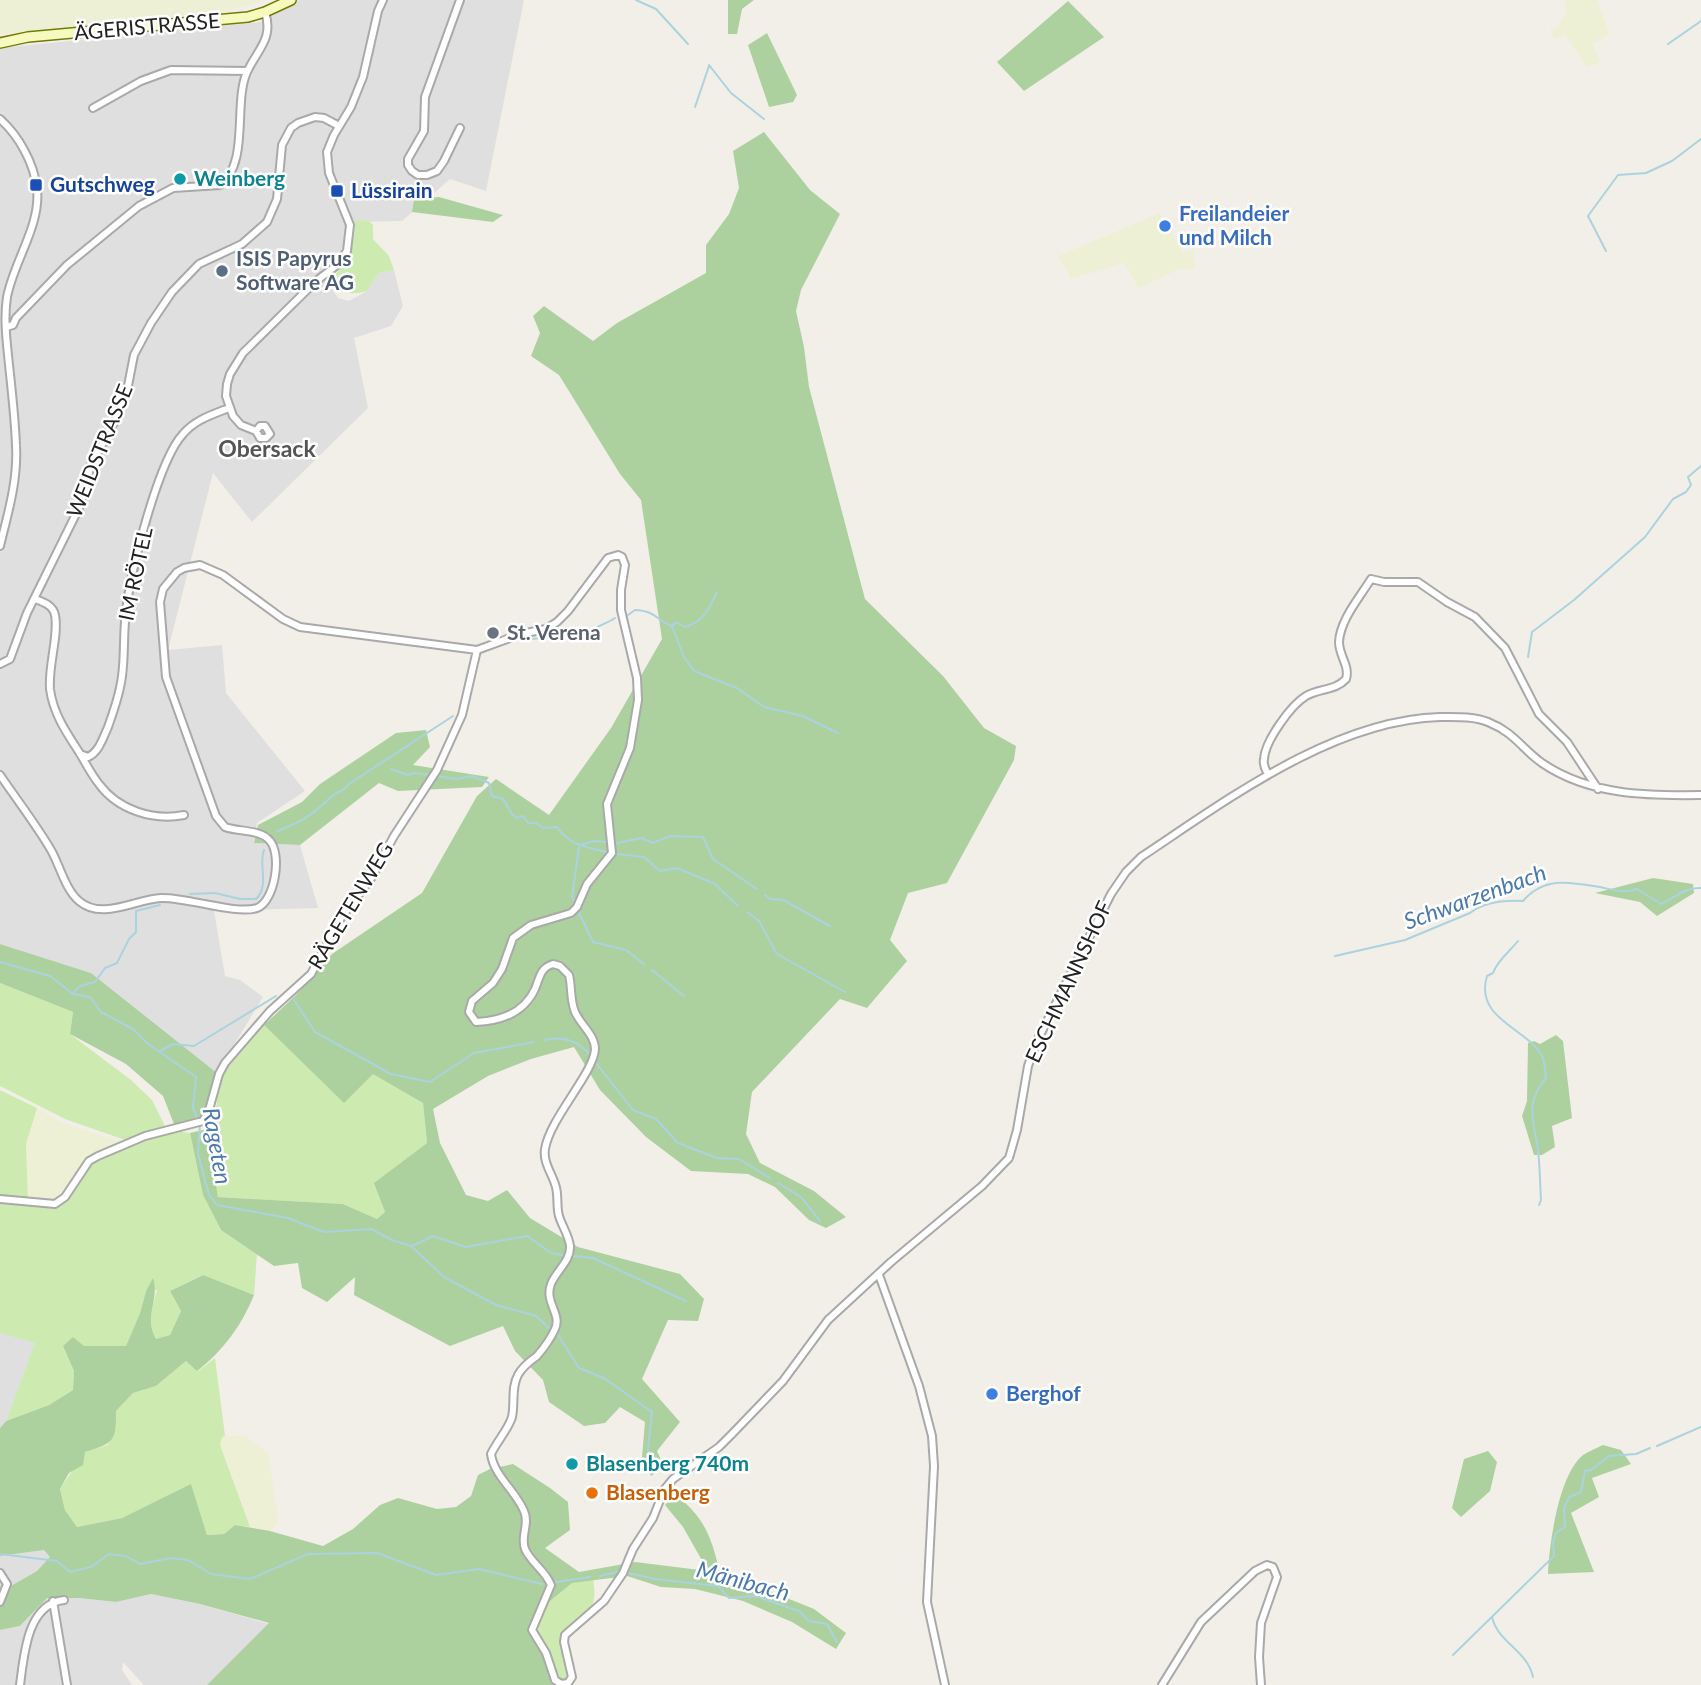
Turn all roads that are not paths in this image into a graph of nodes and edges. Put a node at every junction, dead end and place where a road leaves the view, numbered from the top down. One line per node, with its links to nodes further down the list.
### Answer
1 (291, 0): 4 (main road, ÄGERISTRASSE)
2 (383, 0): 9 (street)
3 (460, 0): 10 (street)
4 (265, 12): 5 (main road, ÄGERISTRASSE); 6 (street)
5 (0, 43)
6 (247, 71): 7 (street); 11 (street)
7 (93, 108)
8 (0, 119): 11 (street)
9 (339, 126): 13 (street); 16 (street, WEIDSTRASSE)
10 (460, 128)
11 (6, 327): 12 (street)
12 (3, 338): 15 (street)
13 (229, 408): 14 (street); 19 (street, IM RÖTEL)
14 (256, 430)
15 (0, 546)
16 (35, 599): 18 (street, WEIDSTRASSE); 19 (street)
17 (477, 650): 21 (street); 25 (street, RÄGETENWEG); 26 (street, ESCHMANNSHOF)
18 (0, 664)
19 (80, 754): 24 (street)
20 (1268, 774): 22 (street, ESCHMANNSHOF); 22 (street); 26 (street, ESCHMANNSHOF)
21 (0, 775)
22 (1598, 789): 23 (street, ESCHMANNSHOF)
23 (1701, 796)
24 (184, 815)
25 (0, 1199)
26 (879, 1275): 33 (street)
27 (0, 1573): 30 (street)
28 (64, 1600): 29 (street)
29 (53, 1601): 31 (street); 32 (street)
30 (0, 1602)
31 (20, 1685)
32 (66, 1685)
33 (945, 1685)
34 (1162, 1685): 35 (street)
35 (1261, 1685)

